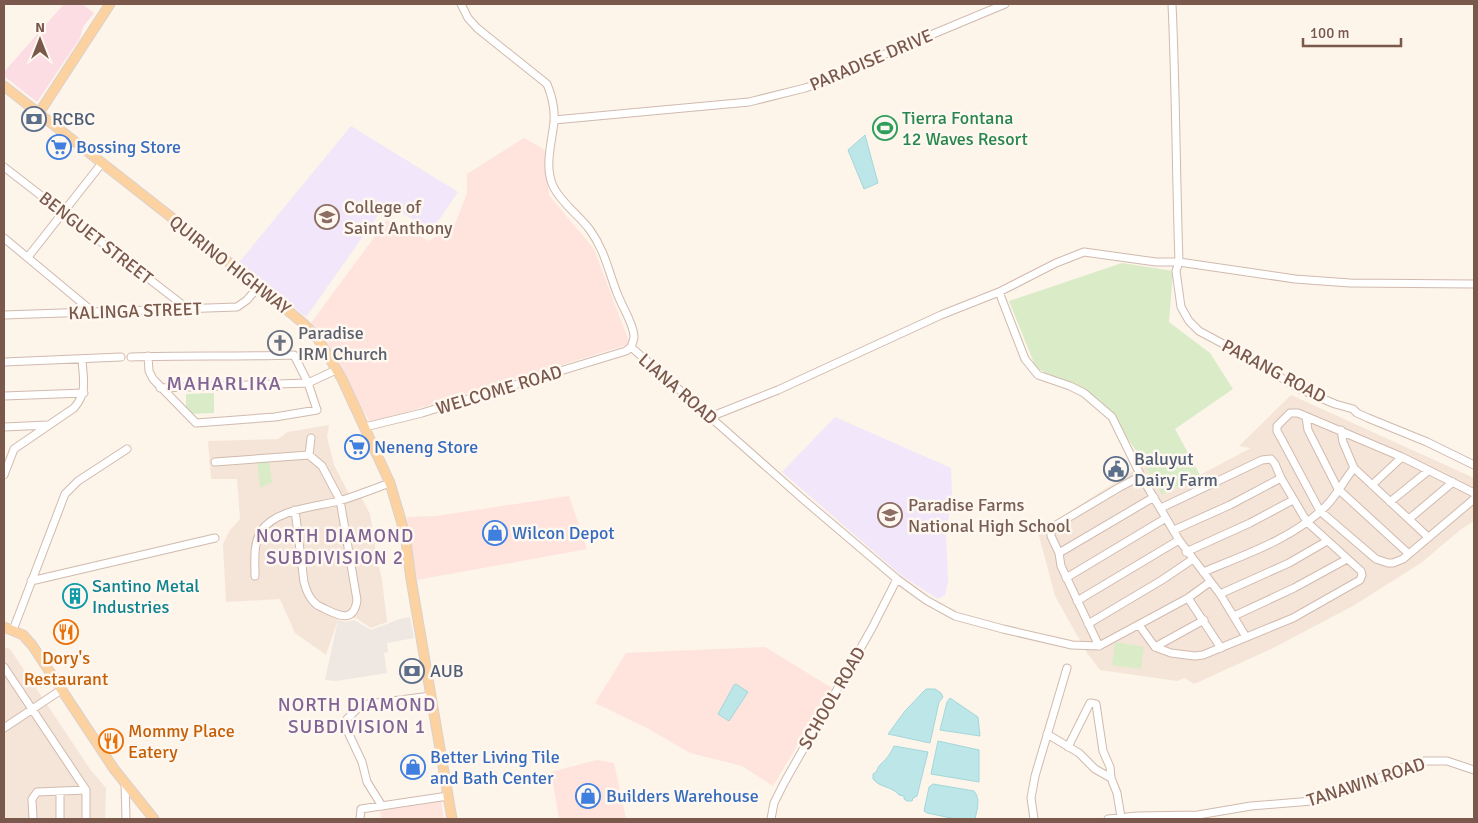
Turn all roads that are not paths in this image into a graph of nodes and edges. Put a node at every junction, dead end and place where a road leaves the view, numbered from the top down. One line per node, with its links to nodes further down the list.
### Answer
1 (110, 4): 6 (main road)
2 (461, 4): 7 (street, LIANA ROAD)
3 (1005, 4): 7 (street, PARADISE DRIVE)
4 (1172, 4): 13 (street, PARANG ROAD)
5 (4, 86): 6 (main road, QUIRINO HIGHWAY)
6 (39, 113): 8 (main road, QUIRINO HIGHWAY)
7 (554, 120): 20 (street, LIANA ROAD)
8 (102, 163): 10 (street); 15 (main road, QUIRINO HIGHWAY)
9 (4, 166): 10 (street, BENGUET STREET)
10 (62, 212): 12 (street); 17 (street, BENGUET STREET)
11 (4, 238): 12 (street)
12 (28, 257): 18 (street)
13 (1179, 262): 14 (street); 16 (street); 42 (street, PARANG ROAD)
14 (1474, 284)
15 (258, 287): 17 (street, KALINGA STREET); 26 (main road, QUIRINO HIGHWAY)
16 (999, 292): 31 (street); 46 (street)
17 (188, 310): 18 (street, KALINGA STREET)
18 (93, 312): 19 (street, KALINGA STREET)
19 (4, 315)
20 (631, 347): 31 (street, LIANA ROAD); 35 (street, WELCOME ROAD)
21 (148, 356): 23 (street); 27 (street); 28 (street)
22 (121, 357): 24 (street)
23 (131, 357)
24 (82, 359): 25 (street); 29 (street)
25 (4, 362)
26 (336, 370): 27 (street); 35 (main road, QUIRINO HIGHWAY)
27 (308, 383): 28 (street); 28 (street)
28 (160, 388)
29 (84, 393): 30 (street); 33 (street)
30 (4, 396)
31 (710, 417): 77 (street, LIANA ROAD)
32 (1306, 417): 36 (street); 51 (street); 60 (street)
33 (49, 424): 34 (street); 45 (street)
34 (4, 427)
35 (365, 427): 49 (main road, QUIRINO HIGHWAY)
36 (1341, 430): 40 (street); 43 (street)
37 (311, 438): 39 (street)
38 (127, 449): 78 (street)
39 (309, 455): 41 (street); 55 (street)
40 (1402, 457): 44 (street); 50 (street)
41 (215, 462)
42 (1474, 465)
43 (1354, 468): 50 (street); 51 (street)
44 (1428, 471): 48 (street); 57 (street)
45 (4, 475)
46 (1141, 476): 53 (street); 70 (street)
47 (1281, 478): 56 (street); 58 (street); 64 (street)
48 (1453, 482): 52 (street); 62 (street)
49 (390, 483): 55 (street); 95 (main road, QUIRINO HIGHWAY)
50 (1372, 485): 57 (street)
51 (1338, 489): 60 (street); 71 (street)
52 (1474, 493)
53 (1154, 497): 58 (street); 70 (street)
54 (1474, 499): 65 (street)
55 (340, 500): 59 (street); 59 (street)
56 (1293, 500): 63 (street); 69 (street)
57 (1390, 502): 62 (street)
58 (1161, 508): 61 (street)
59 (295, 510): 75 (street)
60 (1320, 511): 63 (street); 71 (street)
61 (1166, 518): 64 (street); 76 (street)
62 (1409, 518): 65 (street)
63 (1307, 522): 68 (street); 74 (street)
64 (1174, 530): 67 (street)
65 (1428, 537): 71 (street)
66 (215, 538): 78 (street)
67 (1179, 540): 69 (street); 82 (street)
68 (1327, 541): 73 (street); 80 (street)
69 (1186, 552): 72 (street)
70 (1059, 553): 76 (street)
71 (1409, 554)
72 (1193, 559): 74 (street); 85 (street)
73 (1347, 560): 83 (street); 88 (street)
74 (1203, 572): 79 (street)
75 (255, 576)
76 (1066, 578): 82 (street)
77 (898, 579): 89 (street, LIANA ROAD); 115 (street, SCHOOL ROAD)
78 (31, 581): 87 (street)
79 (1210, 582): 80 (street); 81 (street)
80 (1220, 594): 83 (street)
81 (1188, 598): 84 (street); 86 (street)
82 (1077, 601): 85 (street)
83 (1234, 616): 88 (street)
84 (1204, 620): 90 (street); 91 (street)
85 (1088, 624): 89 (street)
86 (1139, 625): 89 (street); 90 (street)
87 (8, 628): 94 (main road)
88 (1246, 637): 91 (street)
89 (1099, 646)
90 (1155, 647): 91 (street)
91 (1221, 648)
92 (4, 666): 96 (street)
93 (1067, 668): 98 (street)
94 (62, 690): 96 (street); 102 (main road)
95 (431, 696): 105 (main road, QUIRINO HIGHWAY); 106 (street)
96 (32, 708): 97 (street); 103 (street)
97 (4, 728)
98 (1048, 734): 99 (street); 116 (street)
99 (1068, 747): 101 (street); 101 (street)
100 (1474, 770): 107 (street, TANAWIN ROAD)
101 (1111, 778): 107 (street)
102 (125, 784): 111 (street); 112 (main road)
103 (86, 790): 104 (street); 110 (street)
104 (60, 791): 108 (street); 109 (street)
105 (448, 796): 106 (street); 114 (main road, QUIRINO HIGHWAY)
106 (382, 806): 113 (street)
107 (1121, 817): 117 (street, TANAWIN ROAD)
108 (33, 819)
109 (60, 819)
110 (86, 819)
111 (126, 819)
112 (154, 819)
113 (360, 819)
114 (452, 819)
115 (771, 819)
116 (1034, 819)
117 (1108, 819)

